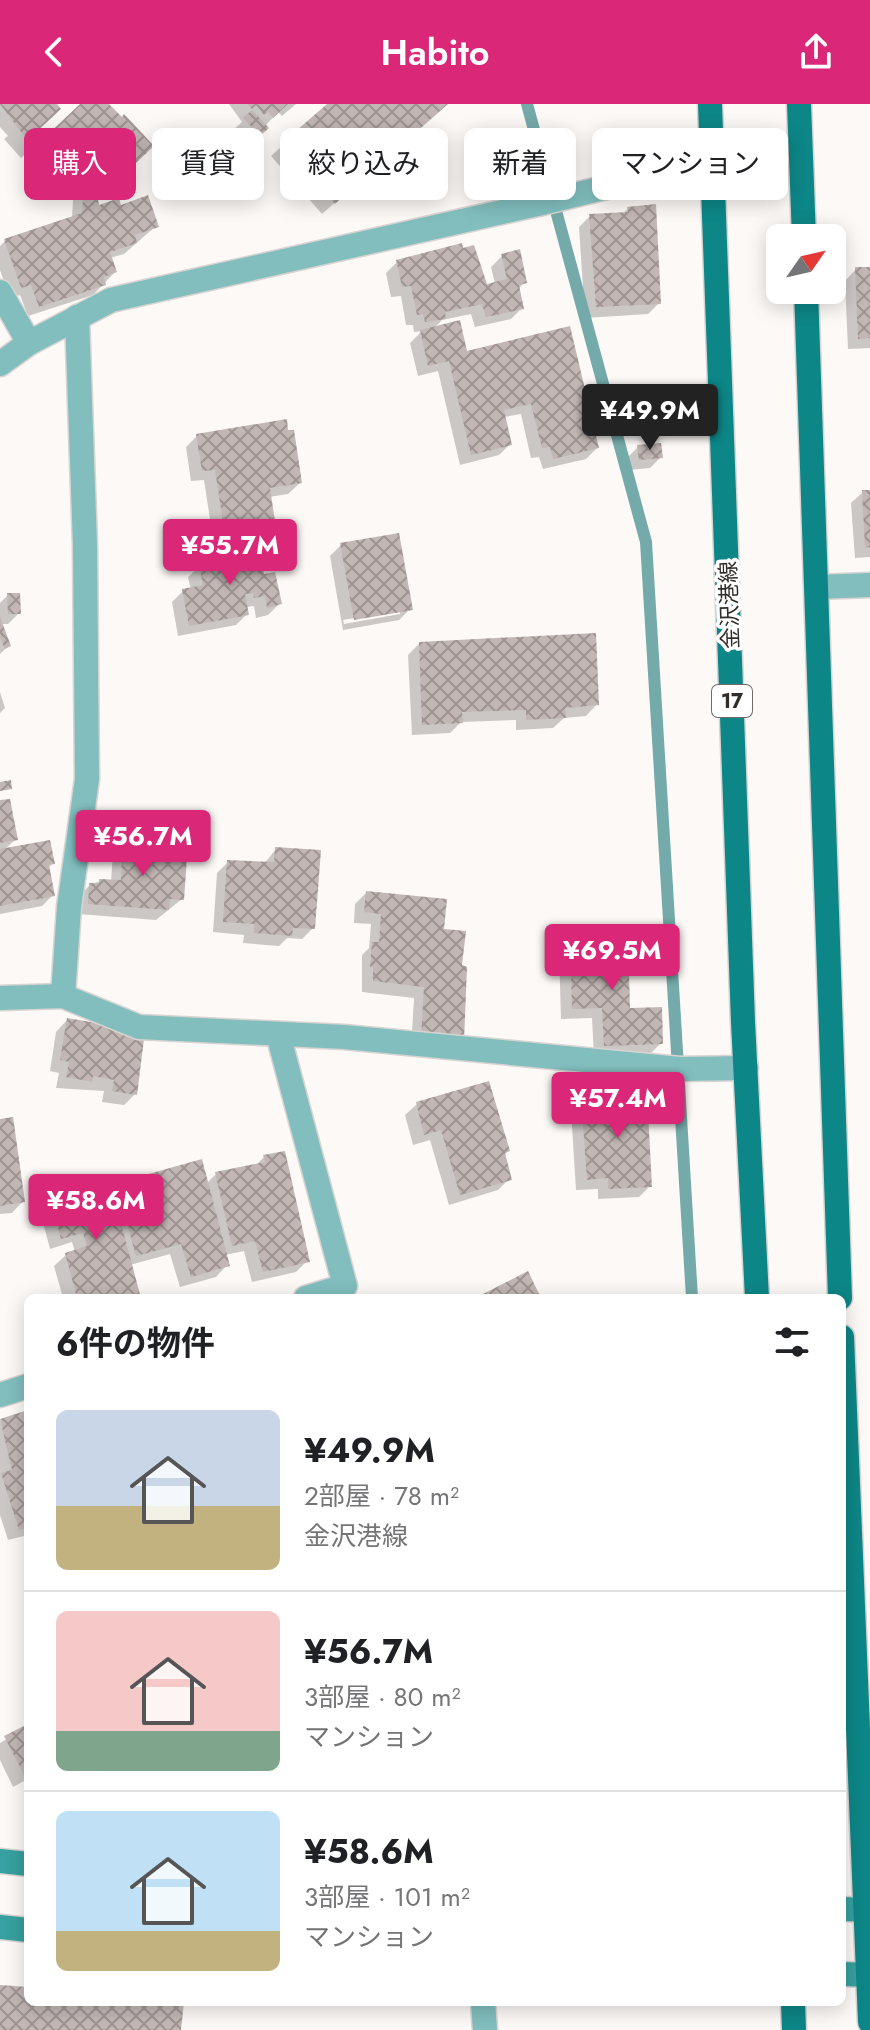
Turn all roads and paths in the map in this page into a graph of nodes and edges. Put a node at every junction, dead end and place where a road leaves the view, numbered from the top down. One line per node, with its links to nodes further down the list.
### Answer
1 (710, 104): 3 (main road, 金沢港線 / 17)
2 (799, 104): 6 (main road)
3 (711, 128)
4 (592, 190): 9 (street)
5 (714, 200): 17 (main road, 金沢港線 / 17)
6 (803, 224)
7 (0, 292): 10 (street)
8 (807, 304): 13 (main road)
9 (77, 317): 10 (street); 14 (street)
10 (29, 343): 11 (street)
11 (0, 364)
12 (870, 585): 13 (street)
13 (817, 587): 20 (main road)
14 (63, 996): 15 (street); 16 (street)
15 (0, 998)
16 (278, 1034): 17 (street); 18 (street)
17 (746, 1068): 19 (main road, 金沢港線 / 17)
18 (319, 1294)
19 (757, 1294)
20 (840, 1294)
21 (24, 1387): 22 (street)
22 (0, 1395)
23 (846, 1472): 26 (main road)
24 (0, 1861): 25 (street)
25 (24, 1864)
26 (859, 1909): 30 (main road)
27 (0, 1927): 28 (street)
28 (24, 1930)
29 (846, 1974): 30 (street)
30 (869, 1975): 33 (main road)
31 (483, 2006): 34 (street)
32 (793, 2006): 35 (main road)
33 (870, 2022)
34 (485, 2030)
35 (794, 2030)

